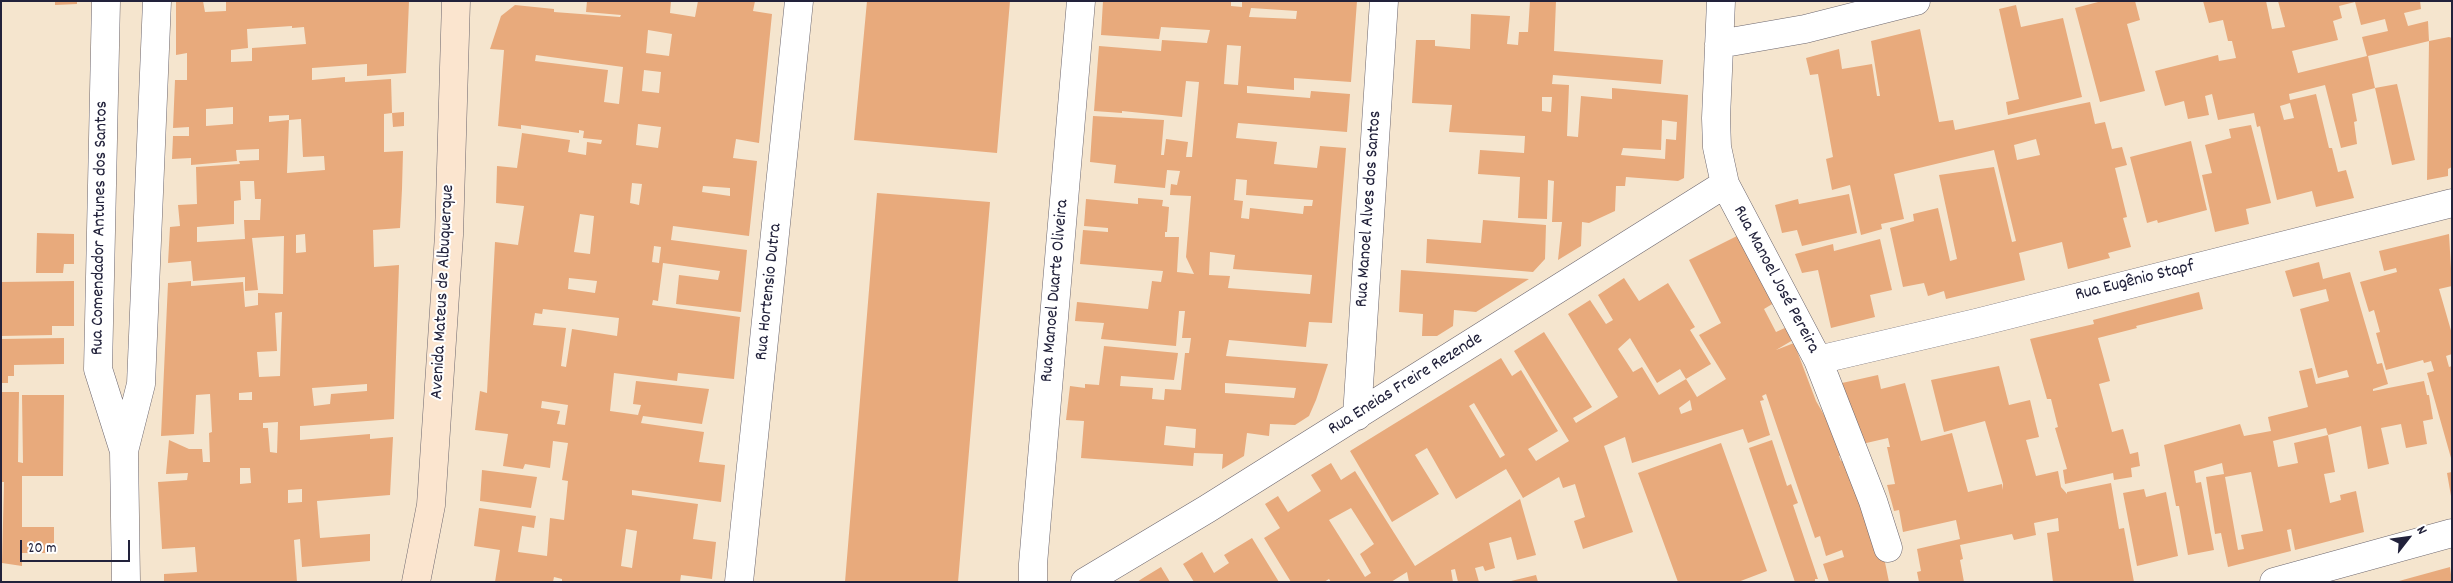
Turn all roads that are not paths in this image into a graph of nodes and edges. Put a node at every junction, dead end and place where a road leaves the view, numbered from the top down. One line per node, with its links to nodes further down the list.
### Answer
1 (106, 1): 14 (street, Rua Comendador Antunes dos Santos)
2 (157, 1): 14 (street, Rua Comendador Antunes dos Santos)
3 (456, 1): 18 (street, Avenida Mateus de Albuquerque)
4 (799, 1): 19 (street, Rua Hortensio Dutra)
5 (1081, 1): 20 (street, Rua Manoel Duarte Oliveira)
6 (1384, 1): 13 (street, Rua Manoel Alves dos Santos)
7 (1721, 1): 9 (street, Rua Manoel José Pereira)
8 (1916, 1): 9 (street)
9 (1719, 44): 10 (street, Rua Manoel José Pereira)
10 (1726, 184): 12 (street, Rua Manoel José Pereira); 13 (street, Rua Eneias Freire Rezende)
11 (2452, 203): 12 (street, Rua Eugênio Stapf)
12 (1818, 360): 16 (street, Rua Manoel José Pereira)
13 (1357, 416): 21 (street, Rua Eneias Freire Rezende)
14 (124, 451): 17 (street, Rua Comendador Antunes dos Santos)
15 (2452, 533): 22 (street)
16 (1888, 548)
17 (126, 582)
18 (416, 582)
19 (739, 582)
20 (1033, 582)
21 (1085, 582)
22 (2274, 582)

